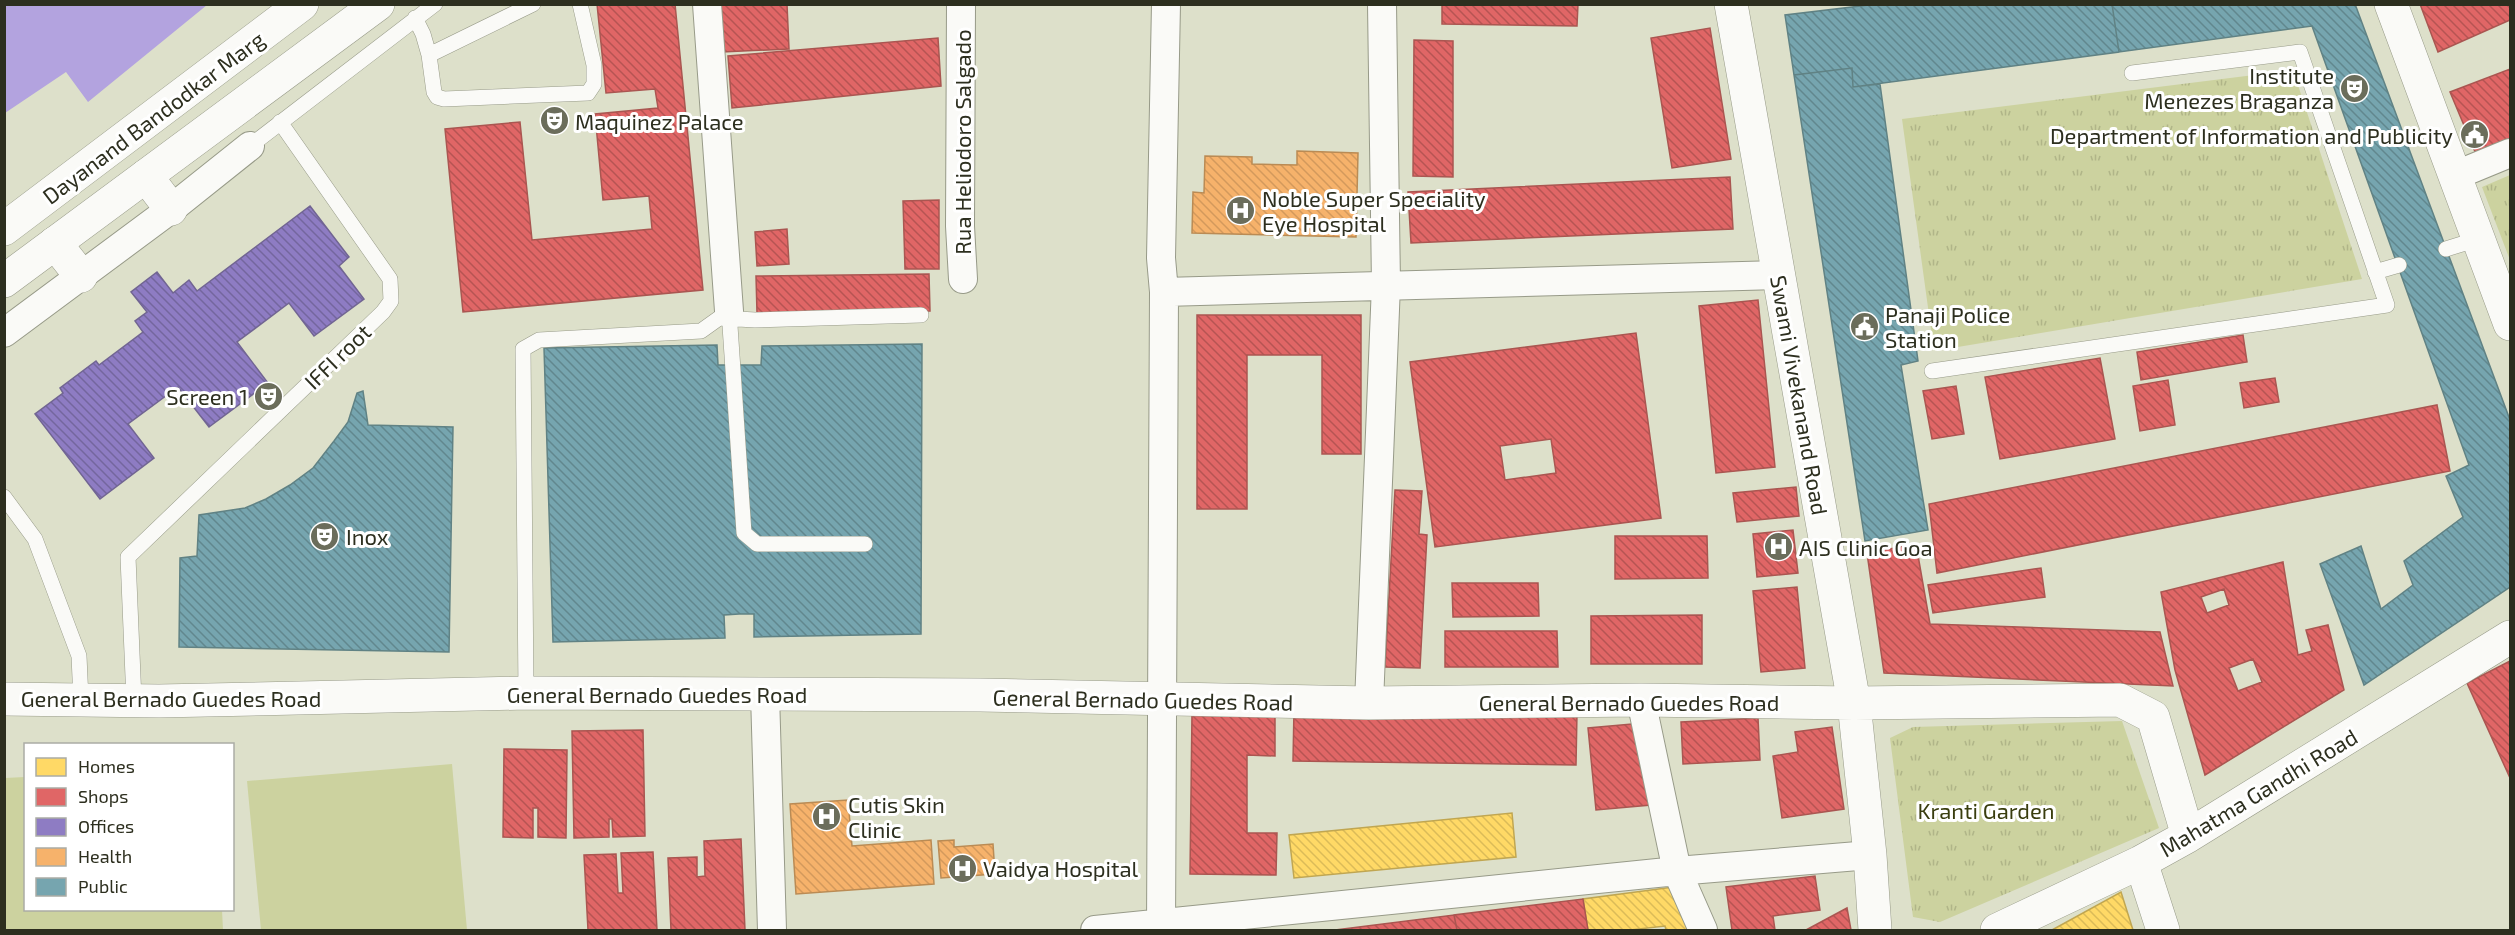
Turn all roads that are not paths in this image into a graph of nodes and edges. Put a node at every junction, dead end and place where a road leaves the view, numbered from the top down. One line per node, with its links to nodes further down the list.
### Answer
1 (302, 4): 21 (street, Dayanand Bandodkar Marg)
2 (378, 4): 18 (street)
3 (435, 4): 12 (lane)
4 (533, 4): 13 (lane)
5 (580, 4): 13 (lane)
6 (707, 4): 33 (street)
7 (961, 4): 29 (street, Rua Heliodoro Salgado)
8 (1166, 4): 32 (street)
9 (1382, 4): 31 (street)
10 (1731, 4): 27 (street, Swami Vivekanand Road)
11 (2391, 4): 19 (street)
12 (415, 18): 13 (lane); 15 (lane)
13 (429, 55)
14 (2132, 74): 26 (lane)
15 (280, 122): 16 (lane); 47 (lane, IFFI root)
16 (250, 146): 20 (street)
17 (2511, 153): 19 (street)
18 (146, 176): 20 (street); 23 (street)
19 (2454, 176): 22 (street)
20 (171, 209): 28 (street)
21 (4, 229)
22 (2478, 239): 24 (lane); 35 (street)
23 (55, 243): 28 (street); 30 (street)
24 (2446, 249)
25 (2399, 265): 26 (lane)
26 (2375, 272): 37 (lane)
27 (1779, 275): 31 (street); 48 (street, Swami Vivekanand Road)
28 (81, 276): 36 (street)
29 (963, 279)
30 (4, 281)
31 (1386, 285): 32 (street); 49 (street)
32 (1164, 292): 44 (street)
33 (724, 315): 34 (lane); 39 (lane); 41 (lane)
34 (921, 315)
35 (2511, 324)
36 (4, 333)
37 (1932, 371)
38 (4, 496): 45 (lane)
39 (865, 544)
40 (2511, 637): 50 (street, Mahatma Gandhi Road)
41 (525, 693): 42 (street, General Bernado Guedes Road); 47 (street, General Bernado Guedes Road)
42 (765, 694): 44 (street, General Bernado Guedes Road); 55 (street)
43 (4, 699): 45 (street, General Bernado Guedes Road)
44 (1163, 699): 49 (street, General Bernado Guedes Road); 54 (street)
45 (81, 700): 47 (street, General Bernado Guedes Road)
46 (1641, 700): 48 (street, General Bernado Guedes Road); 49 (street, General Bernado Guedes Road); 53 (street)
47 (134, 701)
48 (1854, 703): 50 (street, General Bernado Guedes Road); 51 (street, Swami Vivekanand Road)
49 (1369, 704)
50 (2188, 837): 52 (street, Mahatma Gandhi Road)
51 (1870, 855): 53 (street); 58 (street, Swami Vivekanand Road)
52 (2141, 862): 59 (street, Mahatma Gandhi Road); 60 (street)
53 (1677, 871): 54 (street); 57 (street)
54 (1161, 928): 56 (street)
55 (772, 930)
56 (1095, 930)
57 (1703, 930)
58 (1875, 930)
59 (1997, 930)
60 (2163, 930)

